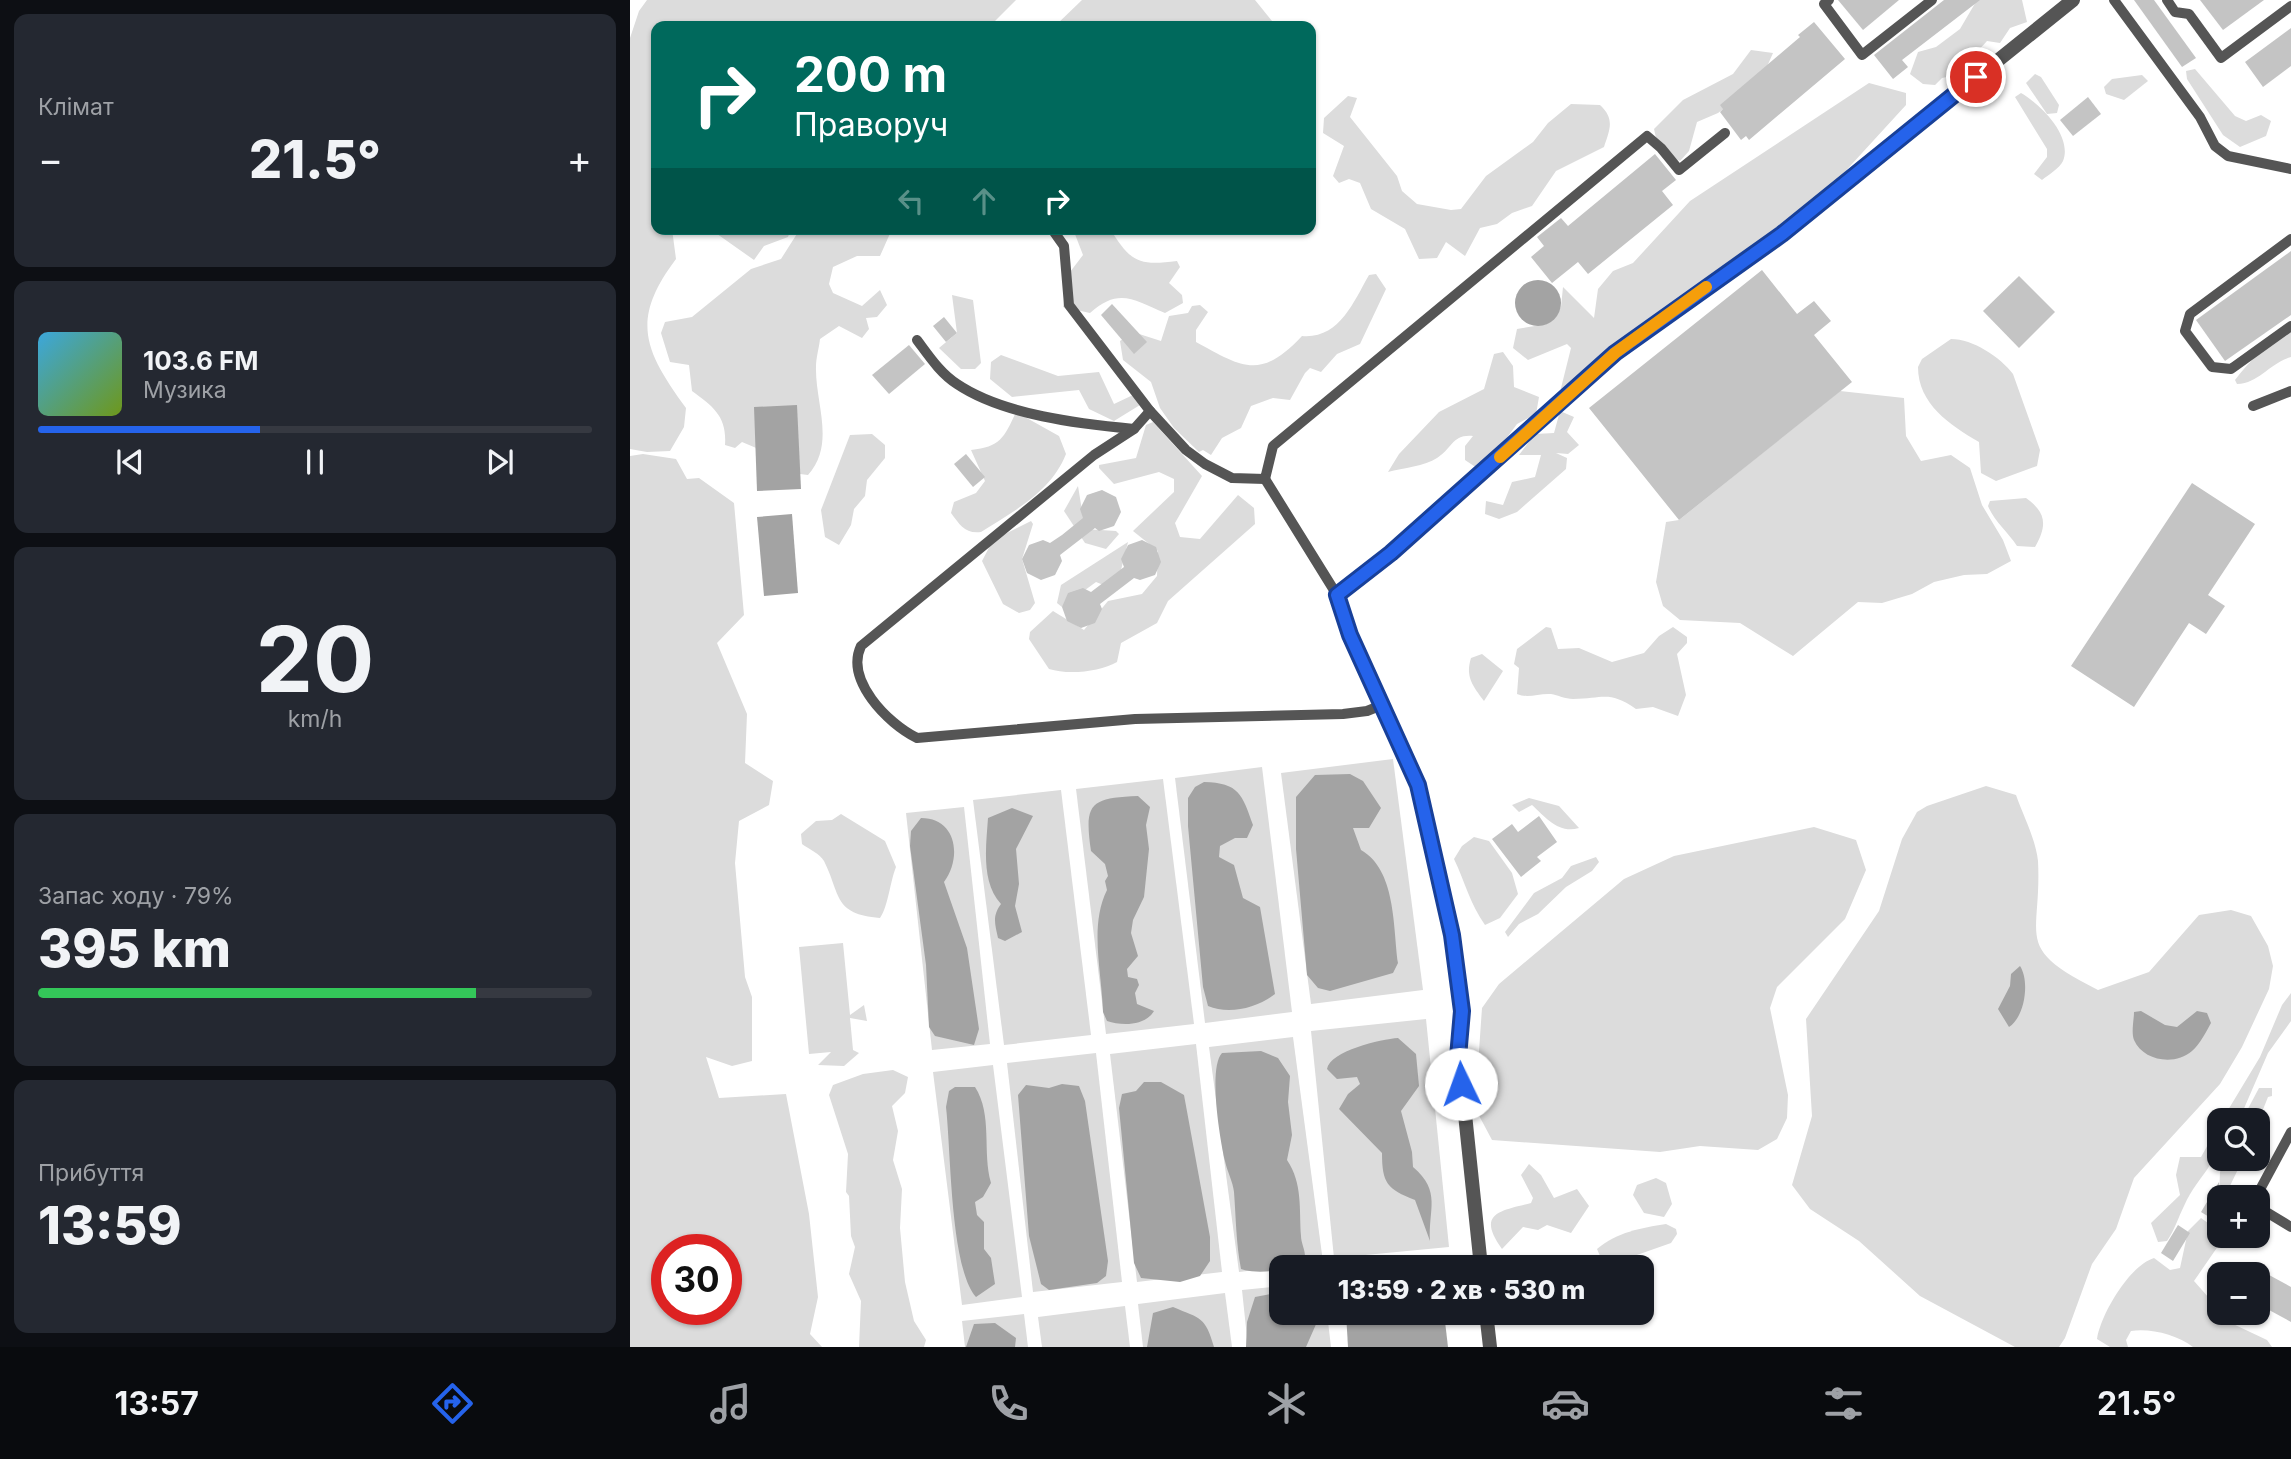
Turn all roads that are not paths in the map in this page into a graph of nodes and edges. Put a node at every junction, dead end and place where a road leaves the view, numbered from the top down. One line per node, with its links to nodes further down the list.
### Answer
1 (1829, 0): 2 (lane)
2 (1932, 0)
3 (2073, 0): 18 (street)
4 (2114, 0): 8 (lane)
5 (2166, 0): 6 (lane)
6 (2291, 6)
7 (1725, 132): 17 (lane)
8 (2291, 169)
9 (1056, 235): 15 (lane)
10 (2291, 239): 11 (lane)
11 (2291, 326)
12 (917, 341): 16 (lane)
13 (2291, 391): 14 (lane)
14 (2253, 406)
15 (1150, 411): 16 (lane); 17 (lane)
16 (1134, 429): 19 (lane)
17 (1265, 479): 18 (lane)
18 (1337, 595): 19 (street)
19 (1382, 705): 24 (street)
20 (2291, 1132): 21 (lane)
21 (2262, 1185)
22 (2270, 1214): 23 (lane)
23 (2291, 1227)
24 (1480, 1255)
25 (1487, 1325): 26 (street)
26 (1490, 1347)

